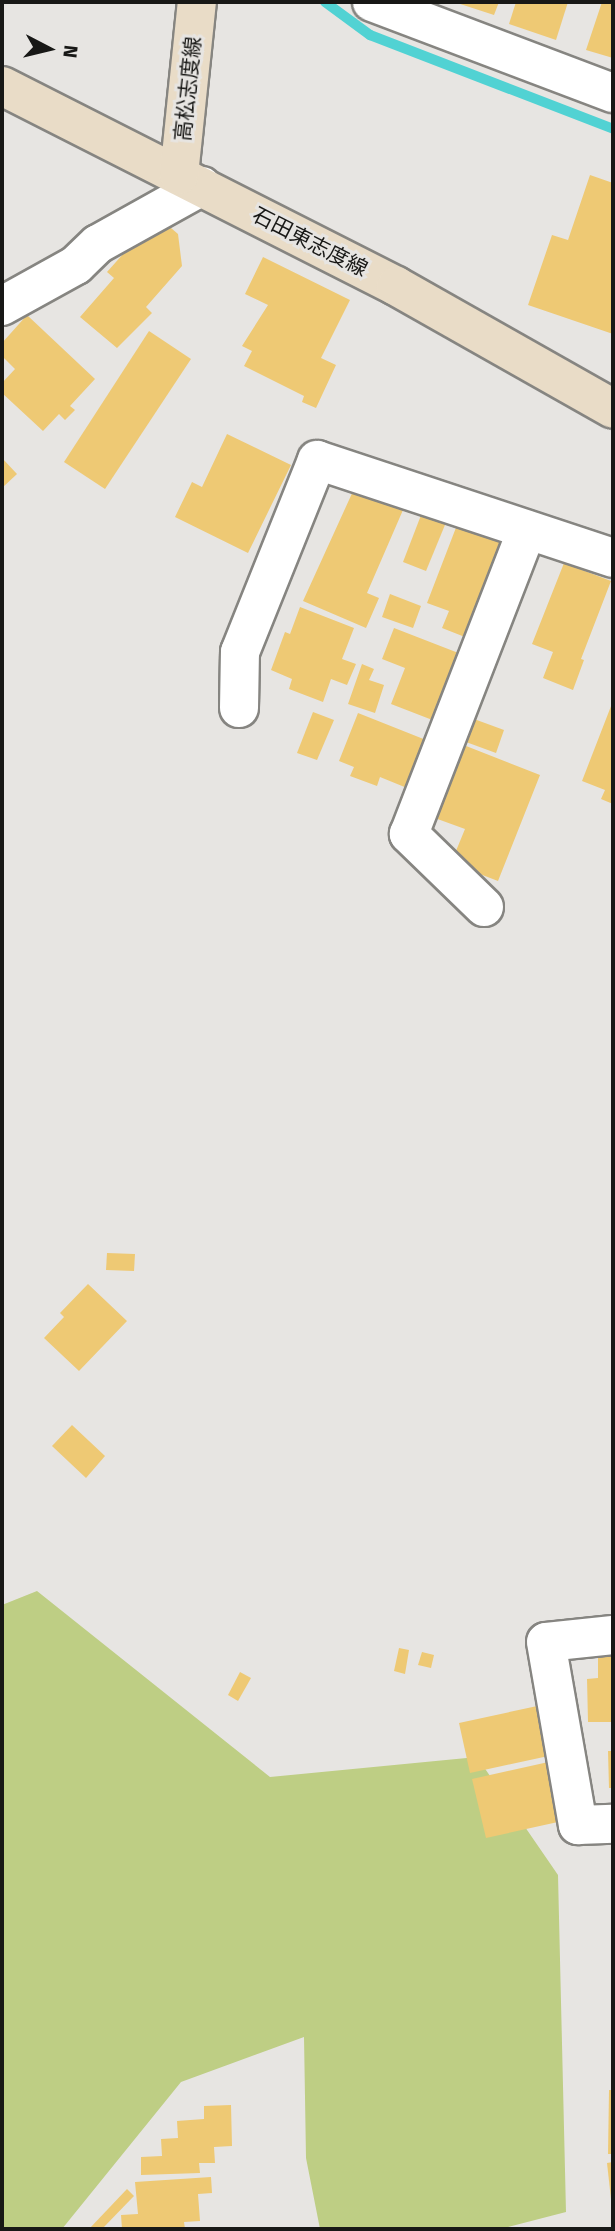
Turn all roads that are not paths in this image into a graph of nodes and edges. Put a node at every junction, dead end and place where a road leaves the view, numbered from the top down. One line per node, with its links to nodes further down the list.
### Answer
1 (197, 2): 5 (main road, 高松志度線)
2 (372, 2): 4 (street)
3 (2, 86): 5 (main road, 石田東志度線)
4 (613, 93)
5 (190, 181): 6 (street); 7 (main road, 石田東志度線)
6 (2, 306)
7 (613, 409)
8 (527, 530): 9 (street); 10 (street); 11 (street)
9 (613, 558)
10 (239, 708)
11 (484, 907)
12 (613, 1635): 13 (street)
13 (613, 1824)

